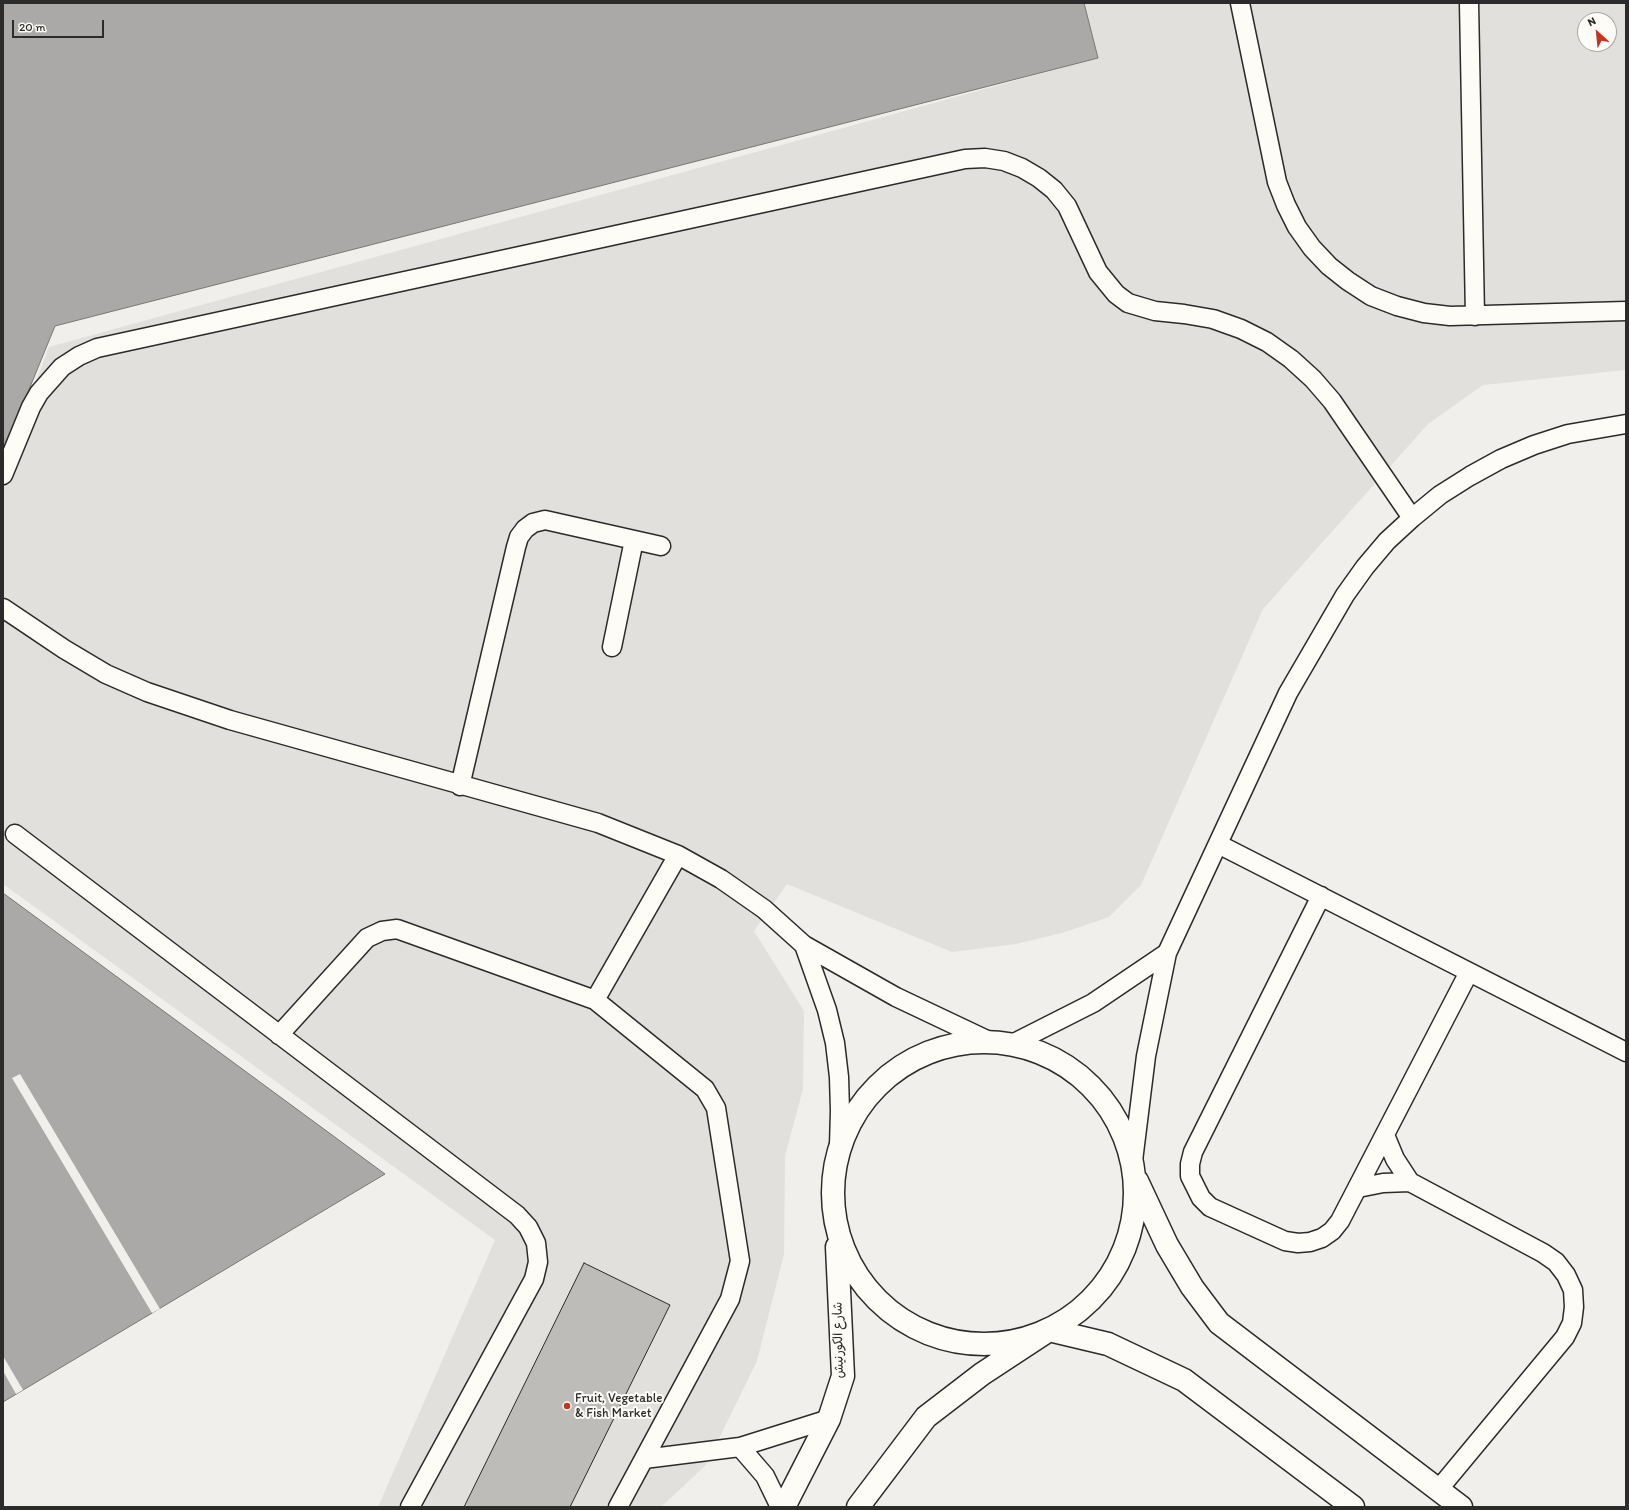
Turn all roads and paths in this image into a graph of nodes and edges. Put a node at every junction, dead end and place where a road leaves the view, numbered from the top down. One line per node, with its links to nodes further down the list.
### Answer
1 (1240, 3): 4 (lane)
2 (1469, 3): 4 (lane)
3 (1626, 311): 4 (lane)
4 (1475, 316)
5 (1626, 424): 7 (lane)
6 (3, 474): 7 (lane)
7 (1412, 518): 14 (lane)
8 (634, 540): 9 (lane); 11 (lane); 12 (lane)
9 (661, 546)
10 (3, 608): 12 (lane)
11 (612, 647)
12 (460, 786): 15 (lane)
13 (15, 834): 21 (lane)
14 (1218, 844): 16 (lane); 18 (lane)
15 (678, 856): 17 (lane); 20 (lane)
16 (1321, 896): 19 (lane); 28 (lane)
17 (804, 945): 22 (lane); 25 (lane)
18 (1167, 953): 22 (lane); 26 (lane)
19 (1469, 972): 23 (lane); 24 (lane)
20 (595, 1000): 21 (lane); 33 (lane)
21 (279, 1035): 35 (lane)
22 (1002, 1043): 25 (main road); 26 (main road)
23 (1626, 1052)
24 (1385, 1134): 27 (lane); 28 (lane)
25 (839, 1146): 29 (main road)
26 (1134, 1170): 30 (main road); 34 (main road)
27 (1410, 1182): 28 (lane); 34 (lane)
28 (1358, 1188)
29 (836, 1232): 30 (main road); 31 (main road, شارع الكورنيش)
30 (1049, 1330): 39 (main road); 40 (main road)
31 (829, 1419): 32 (lane); 38 (main road, شارع الكورنيش)
32 (740, 1447): 33 (lane); 37 (lane)
33 (644, 1459): 36 (lane)
34 (1438, 1490): 41 (main road)
35 (410, 1507)
36 (618, 1507)
37 (780, 1507)
38 (784, 1507)
39 (858, 1507)
40 (1354, 1507)
41 (1461, 1507)

